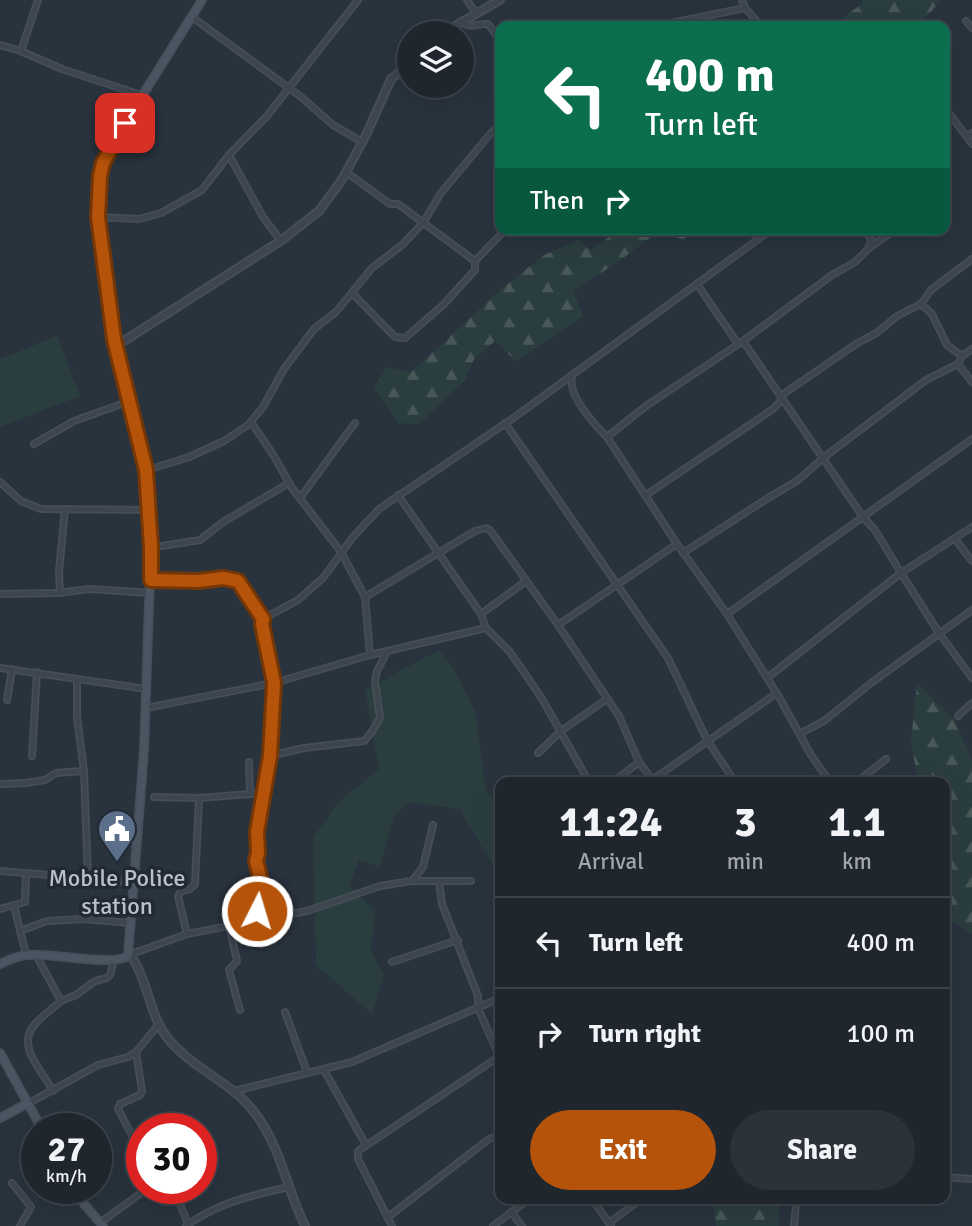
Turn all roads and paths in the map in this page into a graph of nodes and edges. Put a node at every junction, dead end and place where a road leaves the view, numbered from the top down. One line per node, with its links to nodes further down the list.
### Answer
1 (38, 0): 18 (street)
2 (202, 0): 9 (main road)
3 (358, 0): 20 (street)
4 (467, 0): 8 (street)
5 (500, 0): 8 (street)
6 (742, 0): 7 (street)
7 (745, 8): 11 (street); 12 (street)
8 (476, 13): 10 (street)
9 (191, 17): 20 (street); 21 (main road)
10 (461, 21)
11 (681, 21)
12 (757, 21)
13 (967, 21): 15 (street)
14 (474, 25): 16 (street)
15 (972, 29)
16 (495, 33)
17 (0, 45): 18 (street)
18 (21, 51): 21 (street)
19 (397, 74): 25 (street)
20 (287, 88): 25 (street); 27 (street)
21 (142, 96): 29 (main road)
22 (950, 114): 24 (street)
23 (495, 130): 30 (street)
24 (969, 135): 26 (street)
25 (362, 142): 28 (street)
26 (972, 144)
27 (229, 155): 29 (street); 35 (street)
28 (346, 172): 30 (street); 35 (street)
29 (98, 217): 45 (main road)
30 (423, 223): 38 (street); 42 (street)
31 (500, 235): 38 (street)
32 (764, 235): 41 (street)
33 (868, 235): 36 (street)
34 (888, 235): 36 (street)
35 (281, 241): 45 (street)
36 (868, 249): 44 (street)
37 (972, 259): 39 (street)
38 (475, 261): 42 (street)
39 (962, 267): 40 (street); 43 (street)
40 (972, 267)
41 (697, 284): 44 (street); 49 (street)
42 (352, 292): 53 (street)
43 (921, 304): 47 (street); 51 (street)
44 (741, 343): 51 (street); 56 (street)
45 (116, 346): 52 (main road)
46 (972, 349): 47 (street)
47 (962, 356): 48 (street)
48 (958, 364): 50 (street); 59 (street)
49 (572, 374): 55 (street); 56 (street)
50 (972, 382)
51 (782, 395): 59 (street); 64 (street)
52 (130, 401): 58 (street); 60 (main road)
53 (251, 422): 60 (street); 62 (street)
54 (355, 424): 65 (street)
55 (505, 424): 63 (street); 80 (street)
56 (607, 438): 64 (street)
57 (972, 439): 68 (street)
58 (34, 444)
59 (823, 458): 68 (street); 74 (street)
60 (146, 470): 67 (main road)
61 (0, 482): 66 (street)
62 (289, 483): 65 (street); 72 (street)
63 (398, 495): 73 (street); 75 (street)
64 (646, 495): 71 (street)
65 (300, 498): 73 (street)
66 (65, 509): 67 (street); 81 (street)
67 (149, 510): 78 (main road)
68 (863, 517): 77 (street); 87 (street)
69 (972, 527): 70 (street)
70 (955, 539): 76 (street); 77 (street)
71 (677, 544): 74 (street); 80 (street)
72 (162, 546)
73 (341, 552): 84 (street); 88 (street)
74 (683, 553): 87 (street)
75 (439, 555): 79 (street); 84 (street); 86 (street)
76 (972, 561)
77 (901, 573): 91 (street); 97 (street)
78 (151, 580): 82 (main road); 88 (street)
79 (526, 581): 86 (street); 89 (street)
80 (617, 585): 89 (street); 110 (street)
81 (60, 593): 82 (street); 83 (street)
82 (150, 593): 101 (main road)
83 (0, 594)
84 (365, 597): 93 (street)
85 (972, 610): 91 (street)
86 (481, 614): 90 (street)
87 (727, 614): 97 (street)
88 (263, 619): 100 (street)
89 (558, 625): 103 (street)
90 (486, 628): 92 (street); 108 (street)
91 (939, 633): 98 (street); 109 (street)
92 (386, 653): 93 (street); 113 (street)
93 (370, 655): 100 (street)
94 (0, 667): 95 (street)
95 (12, 669): 96 (street); 104 (street)
96 (37, 672): 99 (street); 112 (street)
97 (767, 678): 102 (street)
98 (972, 678)
99 (77, 680): 101 (street); 117 (street)
100 (274, 683): 106 (street); 113 (street)
101 (147, 689): 106 (main road)
102 (777, 693): 109 (street); 110 (street)
103 (607, 699): 108 (street); 116 (street)
104 (7, 700)
105 (972, 703): 107 (street)
106 (145, 708): 137 (main road)
107 (958, 716)
108 (561, 731): 111 (street); 118 (street)
109 (801, 733): 123 (street)
110 (707, 740): 121 (street); 122 (street)
111 (538, 753)
112 (32, 756)
113 (270, 756): 126 (street)
114 (886, 760): 124 (street)
115 (249, 762): 127 (street)
116 (639, 762): 119 (street); 120 (street)
117 (84, 771): 125 (street); 133 (street)
118 (586, 777)
119 (619, 777)
120 (650, 777)
121 (658, 777)
122 (732, 777)
123 (826, 777)
124 (864, 777)
125 (0, 784)
126 (262, 793): 127 (street); 140 (street)
127 (250, 794): 129 (street)
128 (153, 797): 129 (street)
129 (199, 798): 144 (street)
130 (433, 825): 134 (street)
131 (0, 871): 132 (street)
132 (26, 875): 133 (street); 138 (street)
133 (88, 878): 137 (street)
134 (411, 881): 135 (street); 140 (street)
135 (439, 881): 136 (street); 145 (street)
136 (471, 881)
137 (134, 882): 141 (main road)
138 (14, 905): 139 (street); 143 (street)
139 (0, 909)
140 (258, 920): 142 (street)
141 (131, 923): 143 (street); 148 (main road)
142 (229, 926): 144 (street); 155 (street)
143 (20, 931): 147 (street)
144 (187, 934): 148 (street)
145 (457, 940): 150 (street); 154 (street)
146 (36, 954): 147 (main road); 149 (main road); 153 (street)
147 (26, 955): 151 (main road)
148 (130, 956): 149 (main road); 157 (street)
149 (114, 960): 153 (street)
150 (392, 962)
151 (0, 964)
152 (495, 1000): 154 (street)
153 (61, 1001): 164 (street)
154 (478, 1008): 158 (street); 162 (street)
155 (240, 1010)
156 (285, 1012): 163 (street)
157 (159, 1024): 159 (street); 165 (street)
158 (495, 1045)
159 (136, 1052): 164 (street); 169 (street)
160 (0, 1053): 166 (main road)
161 (495, 1059): 171 (street)
162 (324, 1070): 163 (street); 171 (street)
163 (307, 1072): 165 (street)
164 (53, 1091): 166 (street)
165 (233, 1091): 175 (street)
166 (28, 1103): 167 (main road); 168 (main road)
167 (33, 1113)
168 (0, 1118)
169 (126, 1124)
170 (495, 1137): 184 (street)
171 (366, 1145): 184 (street)
172 (950, 1177): 173 (street)
173 (972, 1179)
174 (12, 1183): 188 (street)
175 (290, 1187): 186 (street); 189 (street)
176 (87, 1204): 185 (main road)
177 (128, 1204): 185 (street)
178 (181, 1204): 186 (street)
179 (522, 1204): 183 (street)
180 (595, 1204): 187 (street)
181 (635, 1204): 187 (street)
182 (796, 1204): 193 (street)
183 (511, 1212): 191 (street); 192 (street)
184 (388, 1217): 190 (street)
185 (101, 1224)
186 (187, 1225)
187 (610, 1225)
188 (20, 1226)
189 (305, 1226)
190 (392, 1226)
191 (493, 1226)
192 (522, 1226)
193 (794, 1226)

